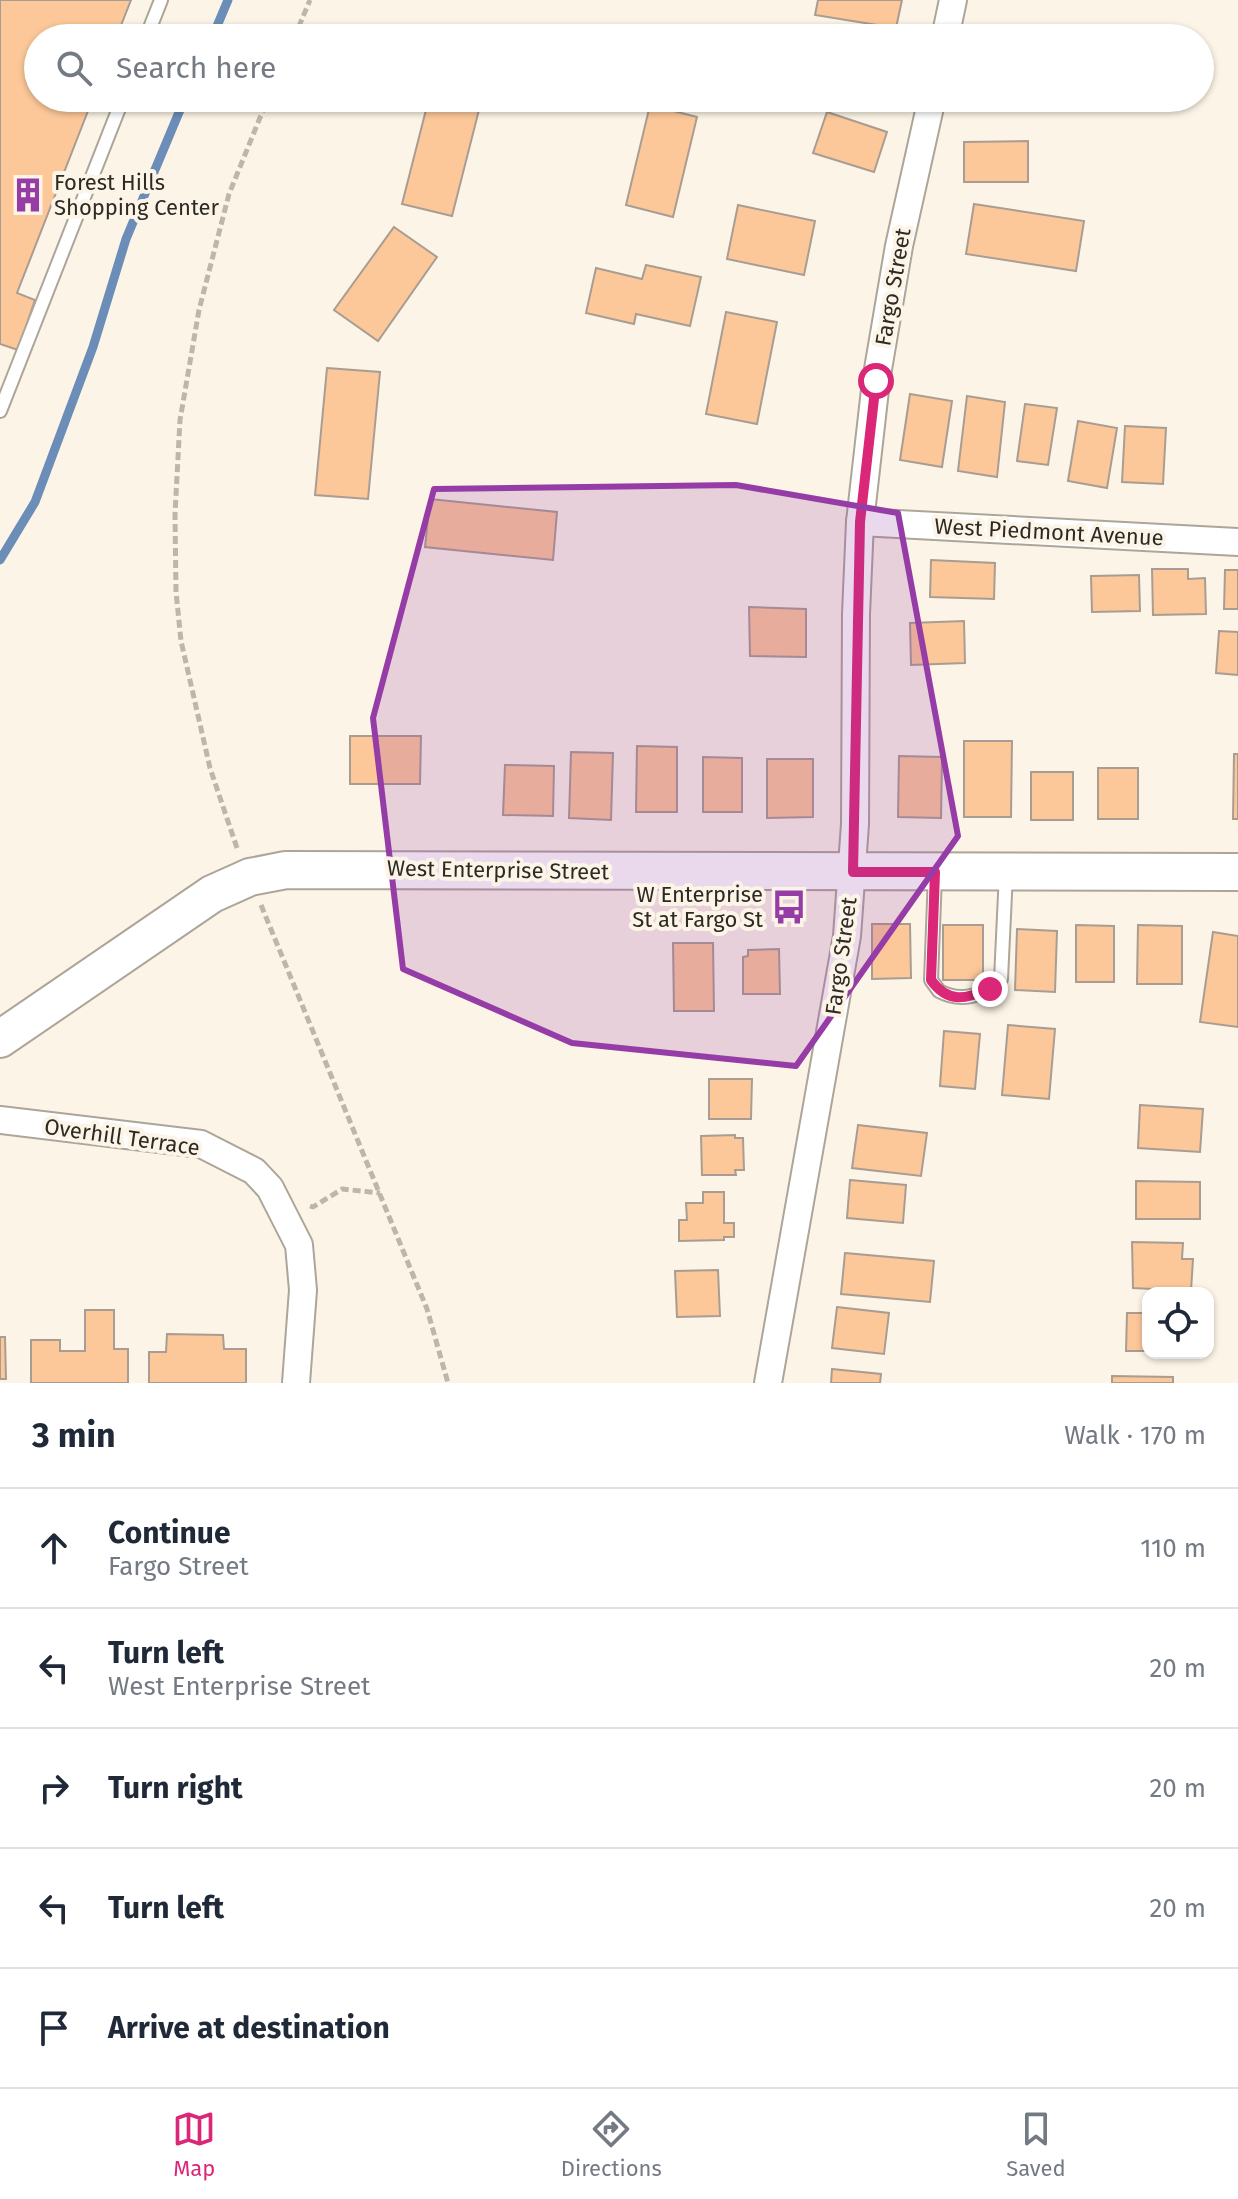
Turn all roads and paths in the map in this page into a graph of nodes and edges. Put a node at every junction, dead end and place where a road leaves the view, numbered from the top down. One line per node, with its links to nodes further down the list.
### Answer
1 (161, 0): 4 (lane)
2 (310, 0): 5 (path)
3 (953, 0): 6 (street)
4 (152, 24)
5 (300, 24)
6 (948, 24)
7 (117, 112): 10 (lane)
8 (262, 112): 13 (path)
9 (929, 112): 11 (street, Fargo Street)
10 (0, 411)
11 (860, 522): 12 (street, West Piedmont Avenue); 14 (street, Fargo Street)
12 (1238, 542)
13 (239, 853)
14 (853, 872): 15 (street, West Enterprise Street); 19 (street, West Enterprise Street); 25 (street, Fargo Street)
15 (935, 872): 16 (street, West Enterprise Street); 16 (lane)
16 (1006, 872): 17 (street, West Enterprise Street)
17 (1238, 872)
18 (260, 901): 22 (path)
19 (0, 1039)
20 (0, 1120): 21 (street, Overhill Terrace)
21 (272, 1192): 22 (path); 23 (street, Overhill Terrace)
22 (380, 1193): 24 (path)
23 (296, 1383)
24 (448, 1383)
25 (768, 1383)

